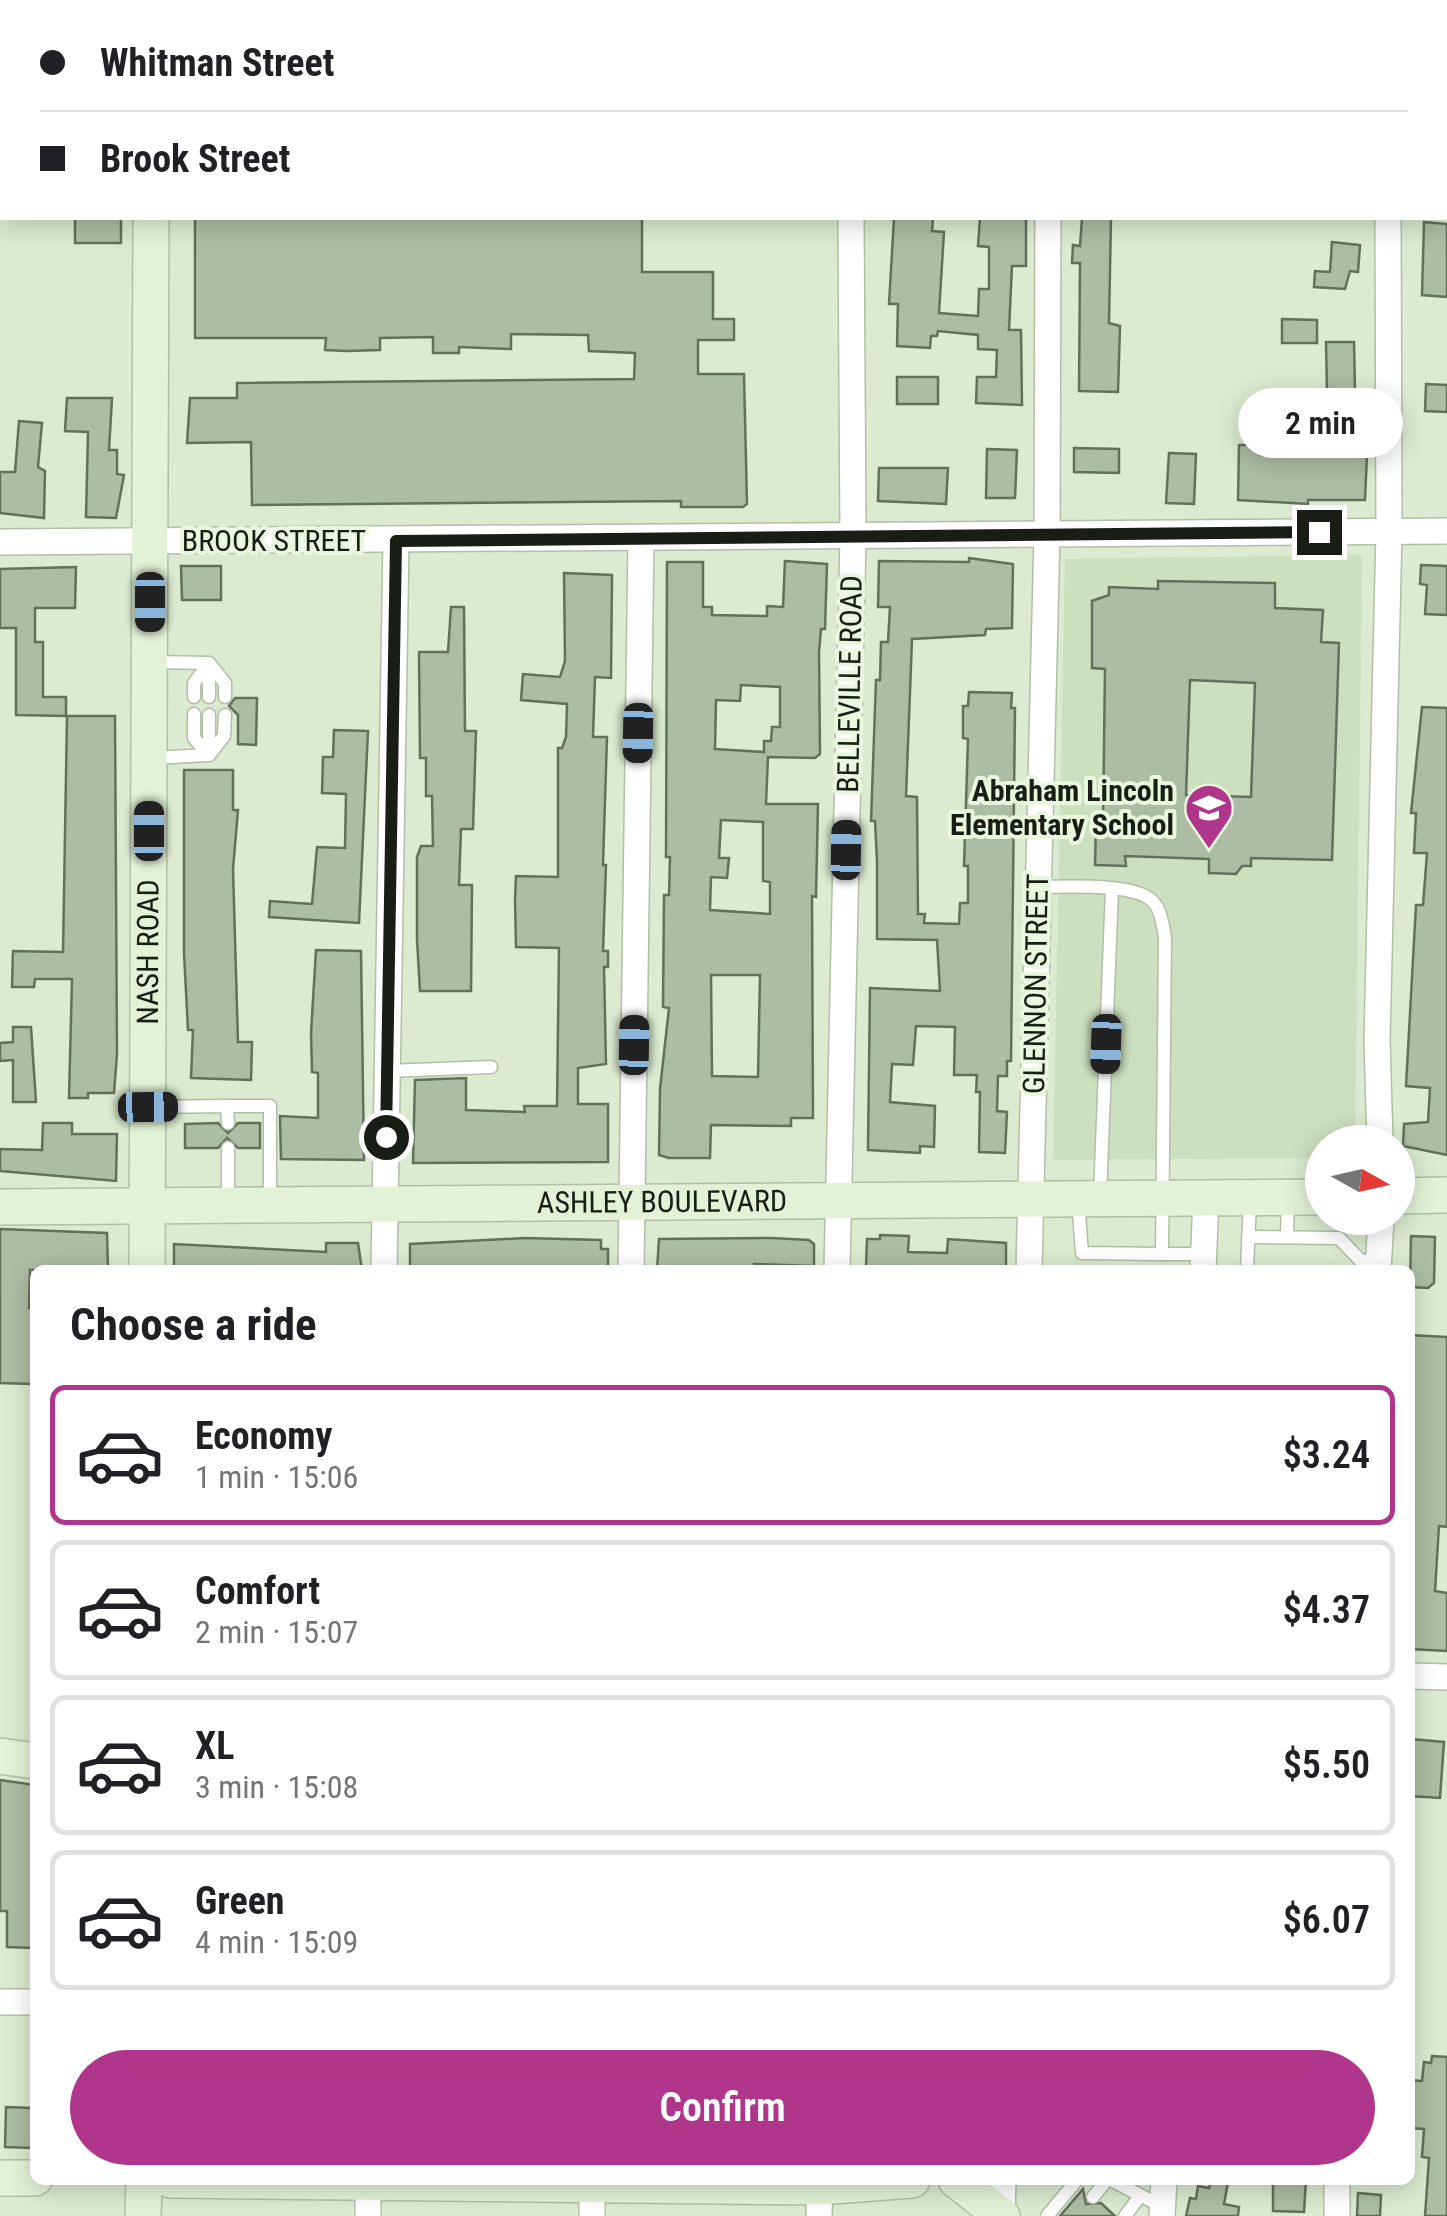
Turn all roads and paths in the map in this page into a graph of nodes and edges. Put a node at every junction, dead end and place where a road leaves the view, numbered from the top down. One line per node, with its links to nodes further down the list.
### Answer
1 (151, 220): 12 (main road, NASH ROAD)
2 (851, 220): 8 (street, BELLEVILLE ROAD)
3 (1048, 220): 7 (street, GLENNON STREET)
4 (1388, 220): 5 (street)
5 (1389, 531): 6 (street, BROOK STREET); 7 (street, BROOK STREET); 30 (street)
6 (1447, 531)
7 (1048, 534): 8 (street, BROOK STREET); 23 (street, GLENNON STREET)
8 (853, 537): 9 (street, BROOK STREET); 42 (street, BELLEVILLE ROAD)
9 (640, 538): 10 (street, BROOK STREET); 40 (street)
10 (396, 541): 12 (street, BROOK STREET); 26 (street)
11 (0, 542): 12 (street, BROOK STREET)
12 (151, 542): 13 (main road, NASH ROAD)
13 (150, 662): 14 (lane); 22 (main road, NASH ROAD)
14 (209, 662): 15 (lane); 16 (lane); 17 (lane)
15 (194, 697)
16 (209, 697)
17 (225, 697)
18 (194, 714): 21 (lane)
19 (209, 714): 21 (lane)
20 (224, 715): 21 (lane)
21 (209, 754): 22 (lane)
22 (149, 758): 28 (main road, NASH ROAD)
23 (1037, 887): 24 (lane); 38 (street, GLENNON STREET)
24 (1112, 889): 35 (lane); 39 (lane)
25 (492, 1067): 26 (lane)
26 (387, 1072): 41 (street)
27 (227, 1106): 28 (lane); 29 (lane); 44 (lane)
28 (148, 1107): 46 (main road, NASH ROAD)
29 (228, 1124)
30 (1379, 1125)
31 (228, 1148): 43 (lane)
32 (1447, 1195): 33 (main road)
33 (1415, 1196)
34 (1305, 1197): 37 (main road, ASHLEY BOULEVARD); 49 (lane)
35 (1162, 1198): 36 (main road, ASHLEY BOULEVARD); 39 (main road, ASHLEY BOULEVARD); 50 (lane)
36 (1206, 1198): 37 (main road, ASHLEY BOULEVARD); 51 (street)
37 (1250, 1198): 48 (lane)
38 (1030, 1200): 39 (main road, ASHLEY BOULEVARD); 42 (main road, ASHLEY BOULEVARD); 56 (street, GLENNON STREET)
39 (1089, 1200): 50 (lane)
40 (632, 1201): 41 (main road, ASHLEY BOULEVARD); 42 (main road, ASHLEY BOULEVARD); 54 (street)
41 (385, 1203): 44 (main road, ASHLEY BOULEVARD); 53 (street)
42 (838, 1203): 55 (street, BELLEVILLE ROAD)
43 (228, 1206): 44 (main road, ASHLEY BOULEVARD); 46 (main road, ASHLEY BOULEVARD)
44 (270, 1206)
45 (0, 1207): 46 (main road, ASHLEY BOULEVARD)
46 (147, 1207): 52 (main road, NASH ROAD)
47 (1380, 1235): 59 (street)
48 (1248, 1237): 49 (lane); 57 (lane)
49 (1288, 1237): 58 (lane)
50 (1162, 1254): 51 (lane)
51 (1203, 1262)
52 (147, 1265)
53 (384, 1265)
54 (631, 1265)
55 (836, 1265)
56 (1028, 1265)
57 (1247, 1265)
58 (1375, 1265)
59 (1378, 1265)
60 (1415, 1676): 61 (street)
61 (1447, 1678)
62 (0, 1756): 63 (main road)
63 (30, 1760)
64 (0, 2002): 65 (street)
65 (30, 2002)
66 (0, 2178): 67 (main road)
67 (30, 2178)
68 (144, 2185): 82 (main road)
69 (368, 2185): 83 (street)
70 (454, 2185): 78 (main road)
71 (879, 2185): 79 (main road)
72 (962, 2185): 84 (main road)
73 (1003, 2185): 84 (street)
74 (1073, 2185): 85 (lane)
75 (1104, 2185): 80 (lane)
76 (1118, 2185): 81 (lane)
77 (1337, 2185): 87 (street)
78 (592, 2193): 79 (main road)
79 (819, 2194)
80 (1093, 2197)
81 (1155, 2206): 86 (lane)
82 (143, 2216)
83 (368, 2216)
84 (1002, 2216)
85 (1047, 2216)
86 (1124, 2216)
87 (1336, 2216)

